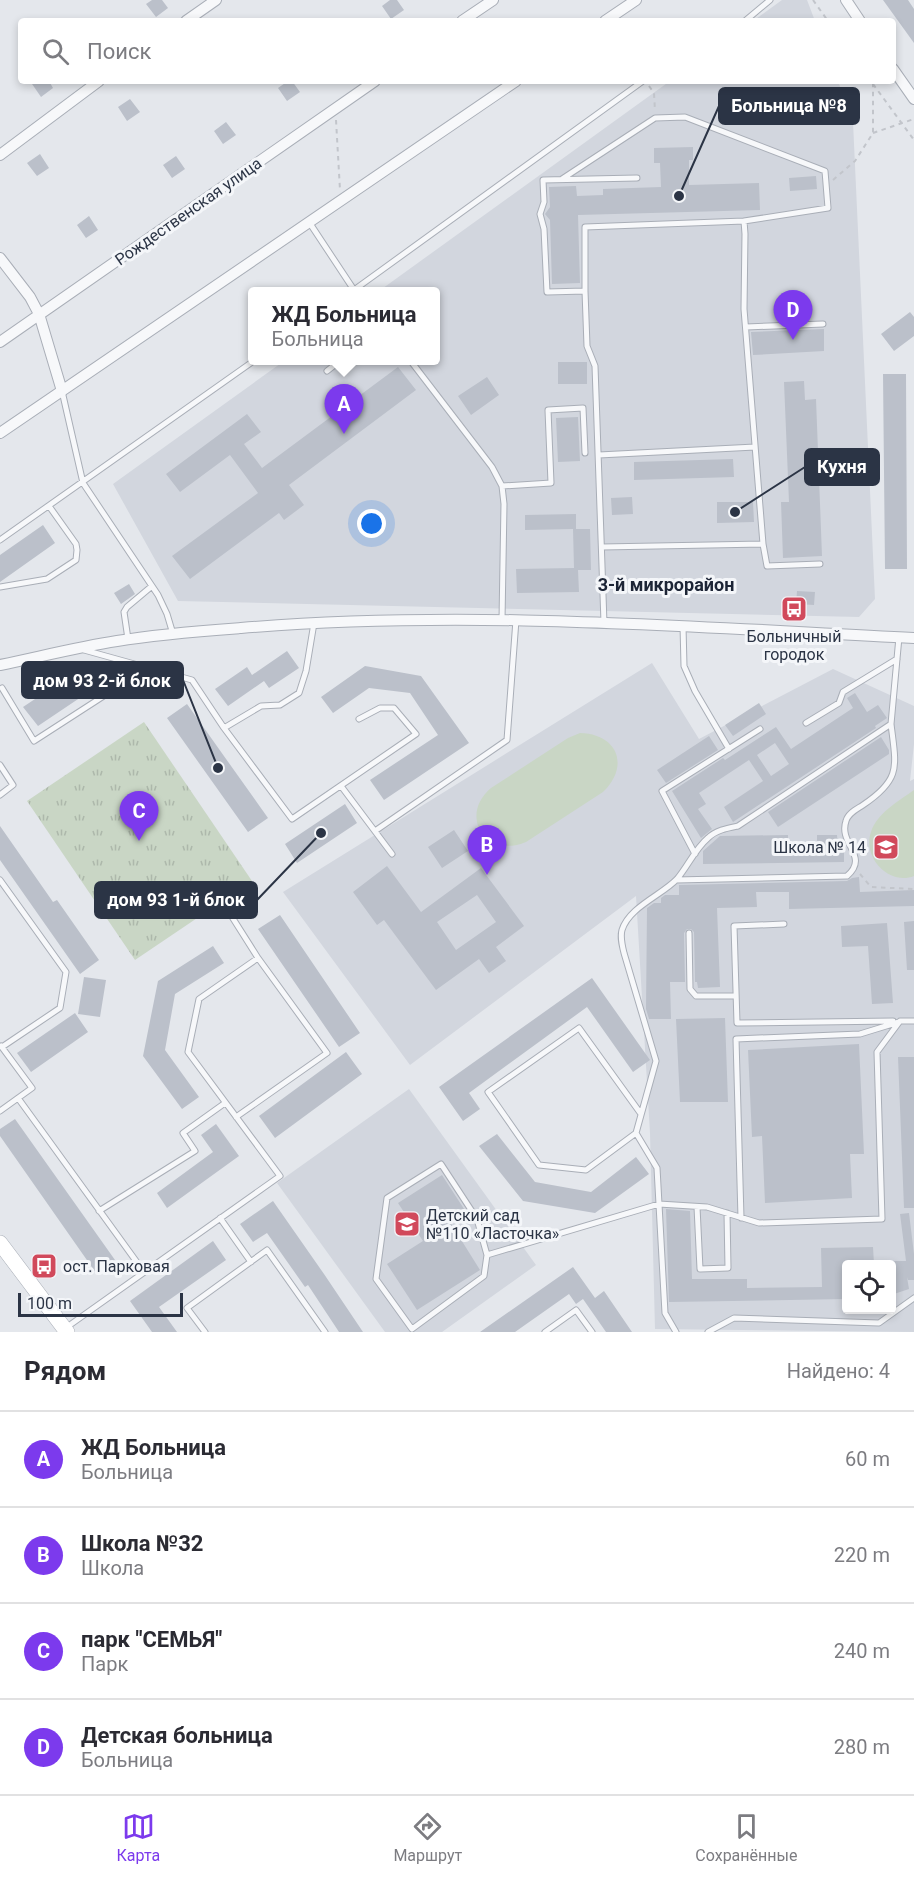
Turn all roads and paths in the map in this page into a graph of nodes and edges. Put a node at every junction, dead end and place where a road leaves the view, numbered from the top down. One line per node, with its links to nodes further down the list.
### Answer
1 (216, 0): 7 (street)
2 (493, 0): 8 (street)
3 (636, 0): 9 (street)
4 (770, 0): 10 (lane)
5 (813, 0): 11 (path)
6 (846, 0): 12 (street)
7 (190, 18)
8 (466, 18)
9 (609, 18)
10 (749, 18)
11 (826, 18)
12 (858, 18)
13 (896, 73): 21 (street)
14 (95, 84): 28 (street)
15 (371, 84): 22 (street, Рождественская улица)
16 (512, 84): 32 (street)
17 (640, 84): 37 (lane)
18 (646, 84): 23 (path)
19 (872, 84): 26 (path)
20 (873, 84): 25 (path)
21 (914, 99)
22 (336, 109): 32 (path); 39 (street, Рождественская улица)
23 (655, 118): 30 (lane); 31 (lane)
24 (914, 119): 25 (path)
25 (902, 123): 26 (path); 27 (path)
26 (873, 133): 31 (path)
27 (914, 140)
28 (0, 155)
29 (637, 178): 30 (lane)
30 (562, 179): 38 (lane)
31 (826, 185): 33 (lane)
32 (341, 201): 34 (street)
33 (744, 220): 38 (lane); 41 (lane)
34 (309, 222): 36 (lane); 47 (street)
35 (0, 258): 39 (street)
36 (350, 287)
37 (359, 287)
38 (585, 291): 51 (lane)
39 (39, 314): 42 (street, Рождественская улица); 47 (street)
40 (823, 324): 41 (lane)
41 (746, 327): 49 (lane)
42 (0, 342)
43 (248, 365): 52 (lane)
44 (335, 365): 46 (lane)
45 (414, 365): 53 (lane)
46 (327, 371)
47 (62, 391): 48 (street); 52 (lane)
48 (0, 433)
49 (755, 447): 51 (lane); 56 (lane)
50 (585, 453): 53 (lane)
51 (599, 455): 57 (lane)
52 (83, 483): 54 (lane); 59 (lane)
53 (502, 486): 61 (lane)
54 (49, 506): 55 (lane); 60 (lane)
55 (0, 540)
56 (763, 544): 57 (lane); 58 (lane)
57 (602, 547): 64 (lane)
58 (820, 564)
59 (152, 586): 66 (lane); 69 (lane)
60 (0, 587)
61 (502, 620): 62 (street); 63 (street)
62 (516, 620): 64 (street); 84 (lane)
63 (314, 622): 66 (street); 78 (lane)
64 (604, 623): 65 (street)
65 (683, 626): 67 (street); 80 (lane)
66 (173, 634): 69 (street)
67 (899, 637): 68 (street); 71 (lane)
68 (914, 638)
69 (128, 639): 70 (street)
70 (80, 648): 72 (street); 73 (lane)
71 (897, 659): 76 (lane); 77 (lane)
72 (0, 665)
73 (147, 668): 74 (lane); 78 (lane)
74 (2, 688)
75 (359, 719): 82 (lane)
76 (806, 723)
77 (891, 724): 86 (lane); 87 (lane)
78 (224, 728): 82 (lane)
79 (760, 729): 80 (lane)
80 (729, 749): 86 (lane)
81 (0, 765): 83 (lane)
82 (341, 786): 84 (lane)
83 (0, 795)
84 (375, 831): 85 (lane)
85 (392, 854)
86 (695, 854): 89 (lane)
87 (854, 870): 89 (lane); 90 (path)
88 (0, 880): 98 (lane)
89 (676, 880): 102 (lane)
90 (914, 889)
91 (227, 909): 94 (lane)
92 (784, 924): 95 (lane)
93 (690, 933): 95 (lane)
94 (258, 958): 100 (lane); 103 (lane)
95 (736, 996): 96 (lane)
96 (900, 1021): 97 (lane); 110 (lane); 110 (lane)
97 (914, 1021)
98 (1, 1046): 99 (lane)
99 (18, 1098): 101 (lane); 107 (lane)
100 (225, 1102): 103 (lane); 107 (lane)
101 (0, 1111)
102 (641, 1114): 104 (lane); 104 (lane)
103 (236, 1117): 109 (lane)
104 (636, 1133): 105 (lane)
105 (659, 1204): 106 (lane); 112 (lane); 121 (lane)
106 (697, 1207): 108 (lane); 108 (lane)
107 (99, 1211): 114 (lane)
108 (727, 1213): 110 (lane)
109 (220, 1218): 113 (lane); 114 (lane)
110 (741, 1218)
111 (0, 1243): 116 (main road)
112 (487, 1255): 112 (lane)
113 (251, 1262): 117 (lane); 118 (lane)
114 (144, 1272): 116 (lane)
115 (914, 1298): 122 (lane)
116 (64, 1331)
117 (205, 1332)
118 (325, 1332)
119 (545, 1332): 120 (lane)
120 (592, 1332)
121 (676, 1332)
122 (708, 1332)

